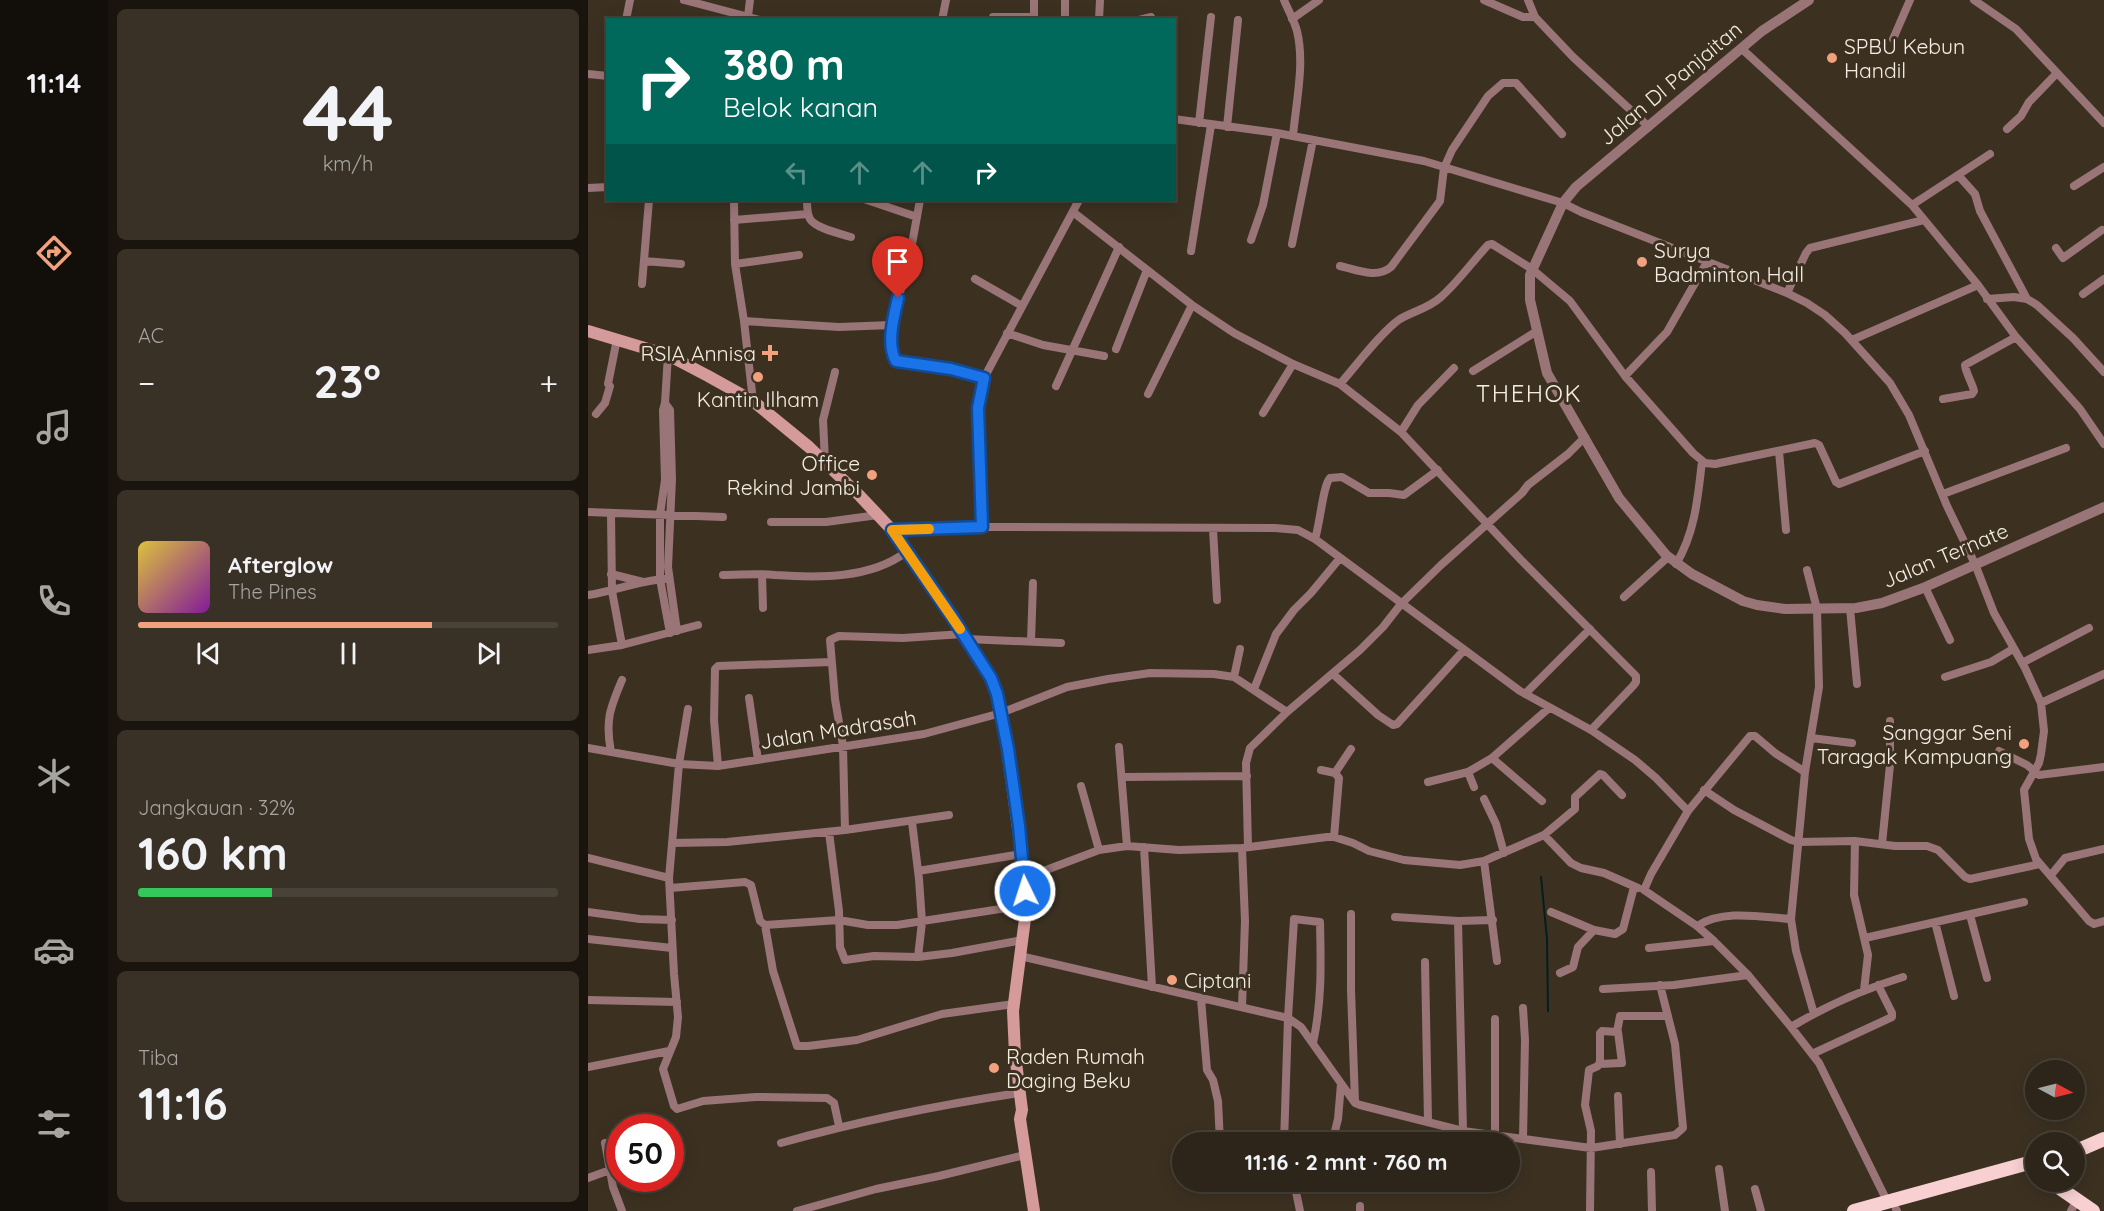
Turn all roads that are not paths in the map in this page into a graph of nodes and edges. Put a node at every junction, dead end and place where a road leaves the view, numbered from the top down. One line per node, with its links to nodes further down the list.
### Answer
1 (630, 0): 20 (street)
2 (684, 0): 15 (street)
3 (750, 0): 15 (street)
4 (946, 0): 22 (street)
5 (1034, 0): 23 (street)
6 (1065, 0): 24 (street)
7 (1100, 0): 25 (street)
8 (1284, 0): 27 (street)
9 (1319, 0): 27 (street)
10 (1484, 0): 19 (street)
11 (1528, 0): 19 (street)
12 (1808, 0): 30 (street, Jalan DI Panjaitan)
13 (1910, 0): 29 (street)
14 (1974, 0): 31 (street)
15 (748, 16): 21 (street)
16 (1151, 16): 26 (street)
17 (993, 17): 23 (street)
18 (1211, 17): 35 (street)
19 (1535, 17): 39 (street)
20 (626, 18)
21 (755, 18)
22 (942, 18)
23 (1034, 18)
24 (1065, 18)
25 (1099, 18)
26 (1145, 18)
27 (1292, 19): 43 (street)
28 (1238, 20): 38 (street)
29 (1893, 39)
30 (1742, 49): 39 (street, Jalan DI Panjaitan); 59 (street)
31 (2057, 73): 36 (street); 40 (street)
32 (588, 74): 33 (street)
33 (606, 76)
34 (1176, 119): 35 (street)
35 (1199, 123): 37 (street)
36 (2104, 123)
37 (1211, 125): 38 (street); 71 (street)
38 (1227, 127): 41 (street)
39 (1649, 127): 58 (street, Jalan DI Panjaitan)
40 (2007, 129)
41 (1277, 133): 43 (street); 67 (street)
42 (1562, 134): 47 (street)
43 (1293, 136): 44 (street)
44 (1313, 140): 47 (street); 68 (street)
45 (1990, 154): 48 (street)
46 (2104, 166): 49 (street)
47 (1444, 168): 58 (street); 77 (street)
48 (1958, 175): 59 (street); 87 (street)
49 (2074, 186)
50 (606, 187): 51 (street)
51 (588, 188)
52 (649, 201): 73 (street)
53 (734, 201): 63 (street)
54 (807, 201): 61 (street)
55 (870, 201): 62 (street)
56 (920, 201): 62 (street)
57 (1078, 201): 60 (street)
58 (1563, 202): 74 (street); 78 (street, Jalan Ternate)
59 (1912, 206): 64 (street)
60 (1073, 212): 69 (street); 89 (street)
61 (808, 214): 63 (street); 66 (street)
62 (916, 217): 91 (street)
63 (734, 220): 76 (street)
64 (1923, 220): 83 (street); 84 (street)
65 (2103, 230): 70 (street)
66 (851, 237)
67 (1251, 240)
68 (1292, 244)
69 (1119, 247): 79 (street); 99 (street)
70 (2056, 248)
71 (1191, 251)
72 (799, 255): 76 (street)
73 (644, 261): 75 (street); 82 (street)
74 (1707, 262): 84 (street); 107 (street)
75 (681, 264)
76 (735, 264): 90 (street)
77 (1340, 266)
78 (1532, 269): 93 (street, Jalan Ternate); 107 (street); 109 (street)
79 (1147, 270): 88 (street); 98 (street)
80 (975, 279): 89 (street)
81 (2104, 279): 85 (street)
82 (642, 284)
83 (1978, 285): 86 (street); 97 (street)
84 (1787, 293): 97 (street)
85 (2083, 294)
86 (1987, 299): 87 (street); 95 (street)
87 (2028, 299): 106 (street)
88 (1192, 305): 102 (street); 111 (street)
89 (1022, 306): 94 (street)
90 (744, 321): 91 (street); 113 (street)
91 (892, 325): 108 (street)
92 (588, 331): 96 (main road)
93 (1537, 331): 104 (street); 117 (street, Jalan Ternate)
94 (1007, 333): 99 (street); 108 (street)
95 (2016, 337): 112 (street); 118 (street)
96 (617, 339): 100 (main road); 115 (street)
97 (1852, 340): 121 (street)
98 (1116, 349)
99 (1071, 351): 101 (street); 110 (street)
100 (668, 355): 113 (main road); 125 (street)
101 (1104, 357)
102 (1293, 364): 109 (street); 114 (street)
103 (1454, 368): 116 (street)
104 (1473, 371)
105 (835, 372): 122 (street)
106 (2104, 372)
107 (1625, 376): 123 (street)
108 (984, 378): 136 (street)
109 (1340, 384): 116 (street)
110 (1056, 386)
111 (1149, 394)
112 (1943, 399)
113 (753, 401): 122 (main road)
114 (1263, 413)
115 (596, 414)
116 (1401, 432): 124 (street)
117 (1585, 437): 135 (street); 143 (street, Jalan Ternate)
118 (2104, 444)
119 (2066, 448): 126 (street)
120 (1779, 451): 121 (street); 123 (street); 139 (street)
121 (1925, 452): 126 (street)
122 (825, 462): 132 (main road)
123 (1702, 462): 143 (street)
124 (1438, 470): 135 (street); 140 (street)
125 (669, 479): 130 (street); 131 (street)
126 (1943, 494): 144 (street)
127 (2104, 507): 144 (street, Jalan Ternate)
128 (588, 512): 129 (street)
129 (611, 514): 130 (street); 146 (street)
130 (660, 514): 131 (street); 149 (street)
131 (671, 514): 133 (street); 149 (street)
132 (878, 515): 134 (street); 138 (main road)
133 (723, 517)
134 (771, 522)
135 (1487, 523): 157 (street); 163 (street)
136 (982, 527): 137 (street); 138 (street)
137 (1213, 529): 140 (street); 156 (street)
138 (892, 530): 141 (main road)
139 (1786, 530)
140 (1315, 539): 142 (street)
141 (906, 552): 148 (street); 165 (main road)
142 (1340, 558): 157 (street); 182 (street)
143 (1672, 560): 155 (street); 160 (street, Jalan Ternate)
144 (1975, 564): 152 (street, Jalan Ternate); 171 (street)
145 (1807, 570): 160 (street)
146 (611, 574): 150 (street); 153 (street)
147 (723, 575): 148 (street)
148 (762, 575): 158 (street)
149 (664, 579): 150 (street); 164 (street)
150 (643, 582): 153 (street)
151 (1033, 583): 167 (street)
152 (1925, 587): 159 (street, Jalan Ternate); 166 (street)
153 (612, 591): 154 (street); 169 (street)
154 (588, 594)
155 (1624, 597)
156 (1217, 600)
157 (1401, 604): 173 (street); 176 (street)
158 (763, 608)
159 (1850, 608): 160 (street, Jalan Ternate); 181 (street)
160 (1817, 609): 192 (street)
161 (698, 625): 164 (street)
162 (2088, 628): 175 (street)
163 (1590, 629): 183 (street); 191 (street)
164 (673, 632): 169 (street)
165 (964, 637): 167 (street); 174 (street); 189 (main road)
166 (1950, 640)
167 (1031, 641): 168 (street)
168 (1061, 643)
169 (622, 645): 172 (street)
170 (1240, 649): 178 (street)
171 (2013, 649): 175 (street); 179 (street)
172 (588, 650)
173 (1464, 650): 176 (street); 183 (street)
174 (831, 662): 194 (street); 203 (street)
175 (2022, 663): 185 (street)
176 (1333, 674): 188 (street)
177 (2104, 674): 185 (street)
178 (1234, 677): 182 (street); 189 (street, Jalan Madrasah)
179 (1945, 677)
180 (622, 680): 199 (street)
181 (1857, 684)
182 (1254, 689): 188 (street)
183 (1525, 694): 186 (street)
184 (749, 698): 201 (street)
185 (2041, 703): 208 (street)
186 (1550, 708): 191 (street); 200 (street)
187 (688, 709): 202 (street)
188 (1287, 712): 210 (street)
189 (1001, 713): 194 (street, Jalan Madrasah); 236 (main road)
190 (1890, 721): 229 (street)
191 (1591, 730): 219 (street)
192 (1811, 738): 193 (street); 206 (street)
193 (1852, 743)
194 (843, 746): 201 (street, Jalan Madrasah); 222 (street)
195 (1119, 747): 211 (street)
196 (588, 748): 199 (street, Jalan Madrasah)
197 (1351, 749): 209 (street)
198 (2000, 751): 208 (street)
199 (611, 752): 202 (street, Jalan Madrasah)
200 (1492, 758): 207 (street); 218 (street)
201 (758, 760): 203 (street, Jalan Madrasah)
202 (679, 764): 203 (street, Jalan Madrasah); 228 (street)
203 (718, 766)
204 (2104, 767): 208 (street)
205 (1321, 770): 209 (street)
206 (1805, 771): 215 (street); 227 (street)
207 (1468, 772): 212 (street); 214 (street)
208 (2034, 772): 239 (street)
209 (1335, 773): 225 (street)
210 (1247, 776): 211 (street); 232 (street)
211 (1123, 777): 230 (street)
212 (1428, 782)
213 (1081, 786): 234 (street)
214 (1474, 787)
215 (1704, 790): 219 (street); 227 (street)
216 (1622, 795): 224 (street)
217 (1484, 799): 235 (street)
218 (1542, 801)
219 (1688, 811): 246 (street)
220 (949, 815): 221 (street)
221 (912, 822): 222 (street); 240 (street)
222 (845, 830): 223 (street)
223 (830, 832): 228 (street); 256 (street)
224 (1544, 835): 235 (street); 244 (street)
225 (1334, 837): 232 (street); 238 (street)
226 (1855, 841): 227 (street); 229 (street); 265 (street)
227 (1798, 842): 254 (street)
228 (672, 843): 242 (street)
229 (1882, 844): 239 (street)
230 (1127, 846): 231 (street); 234 (street)
231 (1144, 847): 232 (street); 281 (street)
232 (1245, 848): 289 (street)
233 (2104, 849): 241 (street)
234 (1099, 850): 243 (street)
235 (1504, 853): 238 (street)
236 (1022, 854): 240 (street); 243 (main road)
237 (588, 858): 242 (street)
238 (1484, 861): 257 (street)
239 (2040, 864): 241 (street)
240 (918, 871): 260 (street)
241 (2051, 875): 259 (street)
242 (669, 878): 245 (street)
243 (1025, 878): 248 (main road)
244 (1634, 887): 246 (street); 264 (street)
245 (670, 888): 255 (street); 262 (street)
246 (1644, 890): 263 (street)
247 (2024, 902): 252 (street)
248 (1026, 905): 260 (street); 267 (main road)
249 (588, 912): 255 (street)
250 (1551, 912): 264 (street)
251 (1352, 914): 305 (street)
252 (1970, 915): 261 (street); 278 (street)
253 (1395, 917): 258 (street)
254 (1791, 919): 263 (street); 291 (street)
255 (672, 920): 269 (street)
256 (840, 920): 260 (street); 262 (street); 272 (street)
257 (1493, 920): 258 (street); 273 (street)
258 (1458, 921): 310 (street)
259 (2104, 921)
260 (922, 922): 272 (street)
261 (1935, 922): 265 (street); 284 (street)
262 (765, 925): 288 (street)
263 (1697, 926): 268 (street)
264 (1594, 930): 275 (street)
265 (1865, 938): 283 (street)
266 (588, 939): 269 (street)
267 (1023, 940): 271 (main road); 272 (street)
268 (1714, 941): 270 (street); 276 (street)
269 (672, 948): 287 (street)
270 (1649, 948)
271 (1020, 956): 281 (street); 288 (main road)
272 (918, 957)
273 (1497, 961)
274 (1425, 962): 307 (street)
275 (1560, 973)
276 (1748, 975): 279 (street); 295 (street)
277 (1903, 977): 280 (street)
278 (1987, 978)
279 (1660, 985): 282 (street); 292 (street)
280 (1878, 985): 283 (street); 299 (street)
281 (1152, 987): 286 (street)
282 (1603, 989)
283 (1864, 990): 291 (street)
284 (1954, 996)
285 (588, 999): 287 (street)
286 (1201, 999): 289 (street); 312 (street)
287 (677, 1002): 298 (street)
288 (1014, 1004): 303 (main road)
289 (1242, 1007): 293 (street)
290 (1523, 1008): 317 (street)
291 (1814, 1014): 295 (street)
292 (1668, 1016): 296 (street); 322 (street)
293 (1288, 1018): 297 (street); 297 (street); 313 (street)
294 (1495, 1019): 315 (street)
295 (1791, 1027): 299 (street)
296 (1618, 1032): 300 (street); 300 (street)
297 (1313, 1043): 302 (street)
298 (669, 1051): 301 (street); 308 (street)
299 (1812, 1054): 338 (street)
300 (1599, 1064): 325 (street)
301 (588, 1067)
302 (1341, 1084): 305 (street); 309 (street)
303 (1019, 1093): 306 (main road); 308 (street)
304 (1618, 1096): 322 (street)
305 (1355, 1102): 307 (street)
306 (1022, 1110): 326 (main road); 344 (main road)
307 (1428, 1122): 310 (street)
308 (839, 1126): 321 (street)
309 (1335, 1131)
310 (1463, 1131): 314 (street)
311 (2104, 1131): 318 (highway)
312 (1219, 1132)
313 (1284, 1132)
314 (1474, 1132)
315 (1495, 1132)
316 (1520, 1138): 317 (street)
317 (1523, 1138): 325 (street)
318 (2085, 1139)
319 (2104, 1139): 323 (highway)
320 (605, 1143): 324 (street)
321 (781, 1143)
322 (1620, 1144): 325 (street)
323 (2085, 1147)
324 (606, 1148)
325 (1591, 1148): 346 (street)
326 (1024, 1155): 342 (street); 343 (main road)
327 (1719, 1169): 348 (street)
328 (2025, 1169): 338 (highway)
329 (606, 1171): 331 (street)
330 (1651, 1172): 347 (street)
331 (588, 1178)
332 (1755, 1189): 349 (street)
333 (615, 1192): 341 (street)
334 (1296, 1192): 345 (street)
335 (2061, 1192): 337 (highway)
336 (2079, 1192): 339 (highway)
337 (2074, 1206): 350 (highway)
338 (1892, 1208): 340 (highway)
339 (2104, 1209)
340 (1860, 1210)
341 (622, 1211)
342 (797, 1211)
343 (1034, 1211)
344 (1040, 1211)
345 (1300, 1211)
346 (1590, 1211)
347 (1652, 1211)
348 (1725, 1211)
349 (1761, 1211)
350 (2093, 1211)

